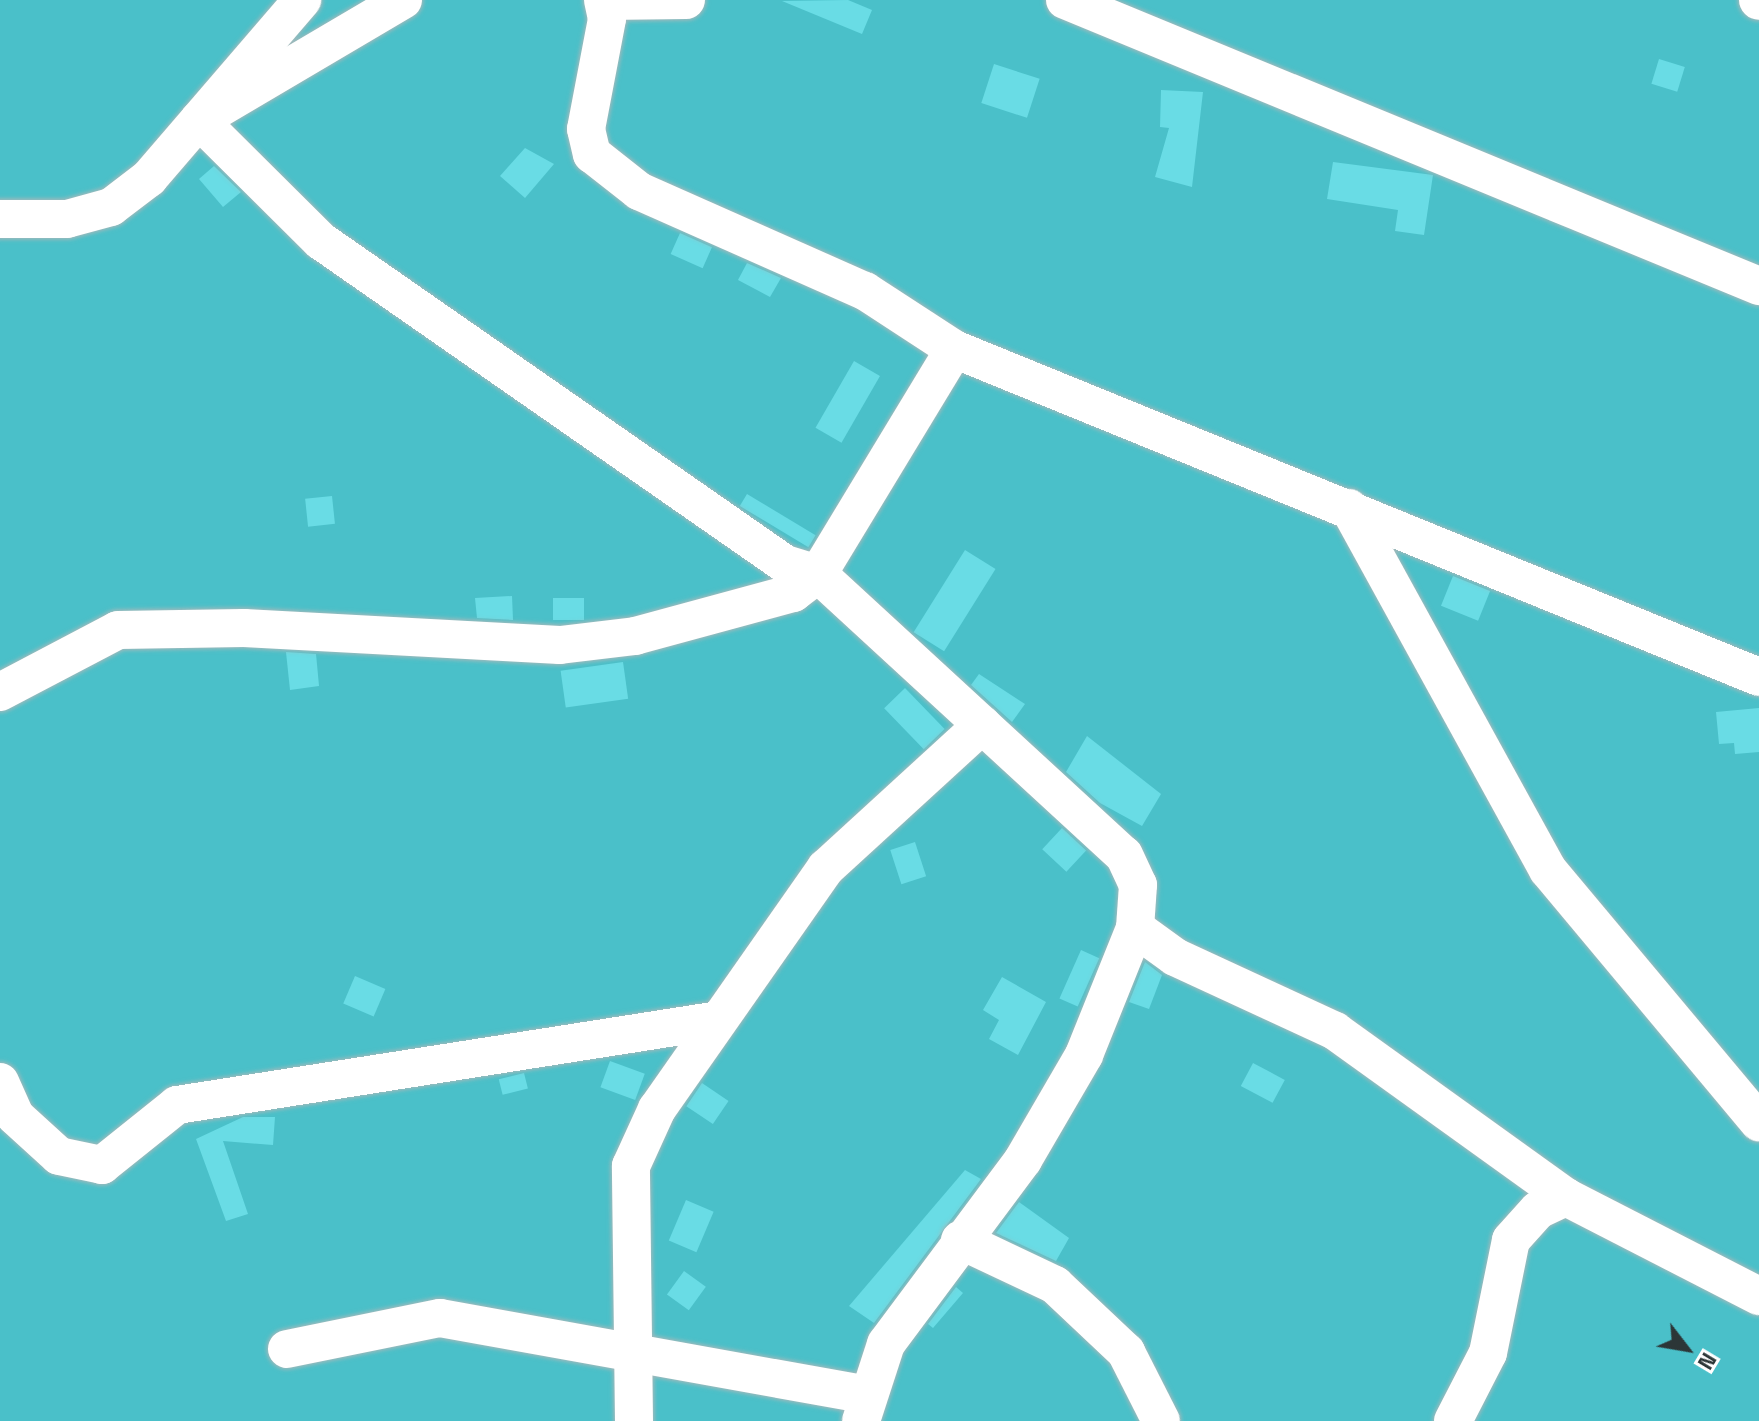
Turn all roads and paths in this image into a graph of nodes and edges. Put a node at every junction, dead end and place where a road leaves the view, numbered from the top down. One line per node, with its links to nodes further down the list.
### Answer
1 (302, 0): 6 (street)
2 (403, 0): 6 (street)
3 (604, 0): 4 (street); 9 (street)
4 (686, 0)
5 (1065, 0): 8 (street)
6 (199, 120): 7 (street); 11 (street)
7 (0, 219)
8 (1759, 286)
9 (954, 349): 10 (street); 11 (street)
10 (1349, 508): 12 (street); 18 (street)
11 (818, 574): 13 (street); 14 (street)
12 (1759, 677)
13 (0, 692)
14 (982, 725): 15 (street); 16 (street)
15 (1135, 928): 19 (street); 20 (street)
16 (713, 1021): 17 (street); 23 (street)
17 (0, 1082)
18 (1759, 1122)
19 (1566, 1197): 21 (street); 27 (street)
20 (960, 1240): 24 (street); 26 (street)
21 (1759, 1296)
22 (287, 1349): 23 (street)
23 (634, 1354): 24 (street); 25 (street)
24 (862, 1408)
25 (634, 1421)
26 (1161, 1421)
27 (1453, 1421)

